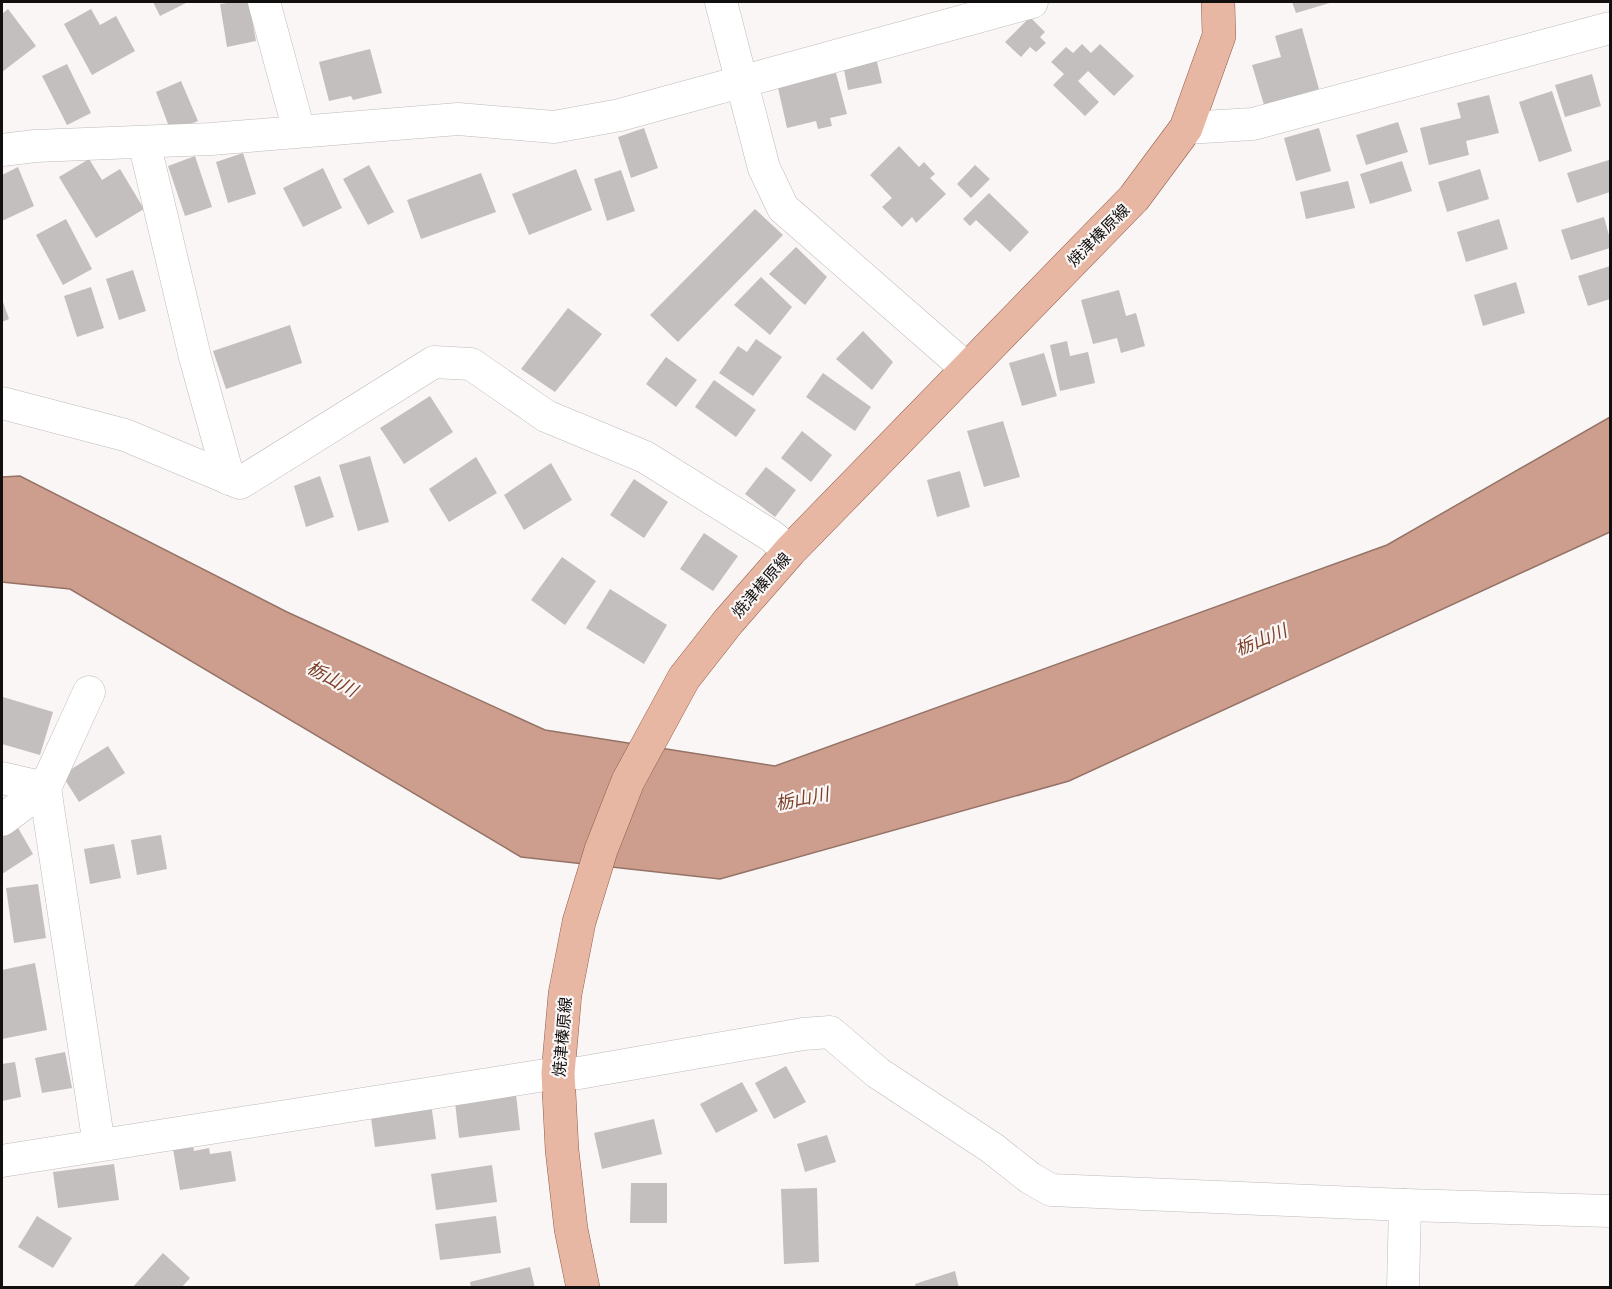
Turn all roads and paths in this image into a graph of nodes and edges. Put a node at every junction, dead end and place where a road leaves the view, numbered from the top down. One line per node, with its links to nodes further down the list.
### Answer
1 (264, 2): 8 (street)
2 (721, 2): 6 (street)
3 (1032, 2): 6 (street)
4 (1218, 2): 7 (main road, 焼津榛原線)
5 (1611, 28): 7 (street)
6 (742, 82): 8 (street); 11 (street)
7 (1186, 128): 11 (main road, 焼津榛原線)
8 (299, 131): 9 (street)
9 (144, 141): 10 (street); 13 (street)
10 (2, 150)
11 (966, 368): 14 (main road, 焼津榛原線)
12 (2, 403): 13 (street)
13 (229, 479): 14 (street)
14 (790, 551): 19 (main road, 焼津榛原線)
15 (89, 692): 17 (street)
16 (2, 778): 17 (street)
17 (45, 788): 18 (street); 20 (street)
18 (2, 820)
19 (558, 1073): 20 (street); 22 (street); 24 (main road, 焼津榛原線)
20 (99, 1145): 21 (street)
21 (2, 1161)
22 (1405, 1205): 23 (street); 25 (street)
23 (1611, 1211)
24 (584, 1287)
25 (1403, 1287)

